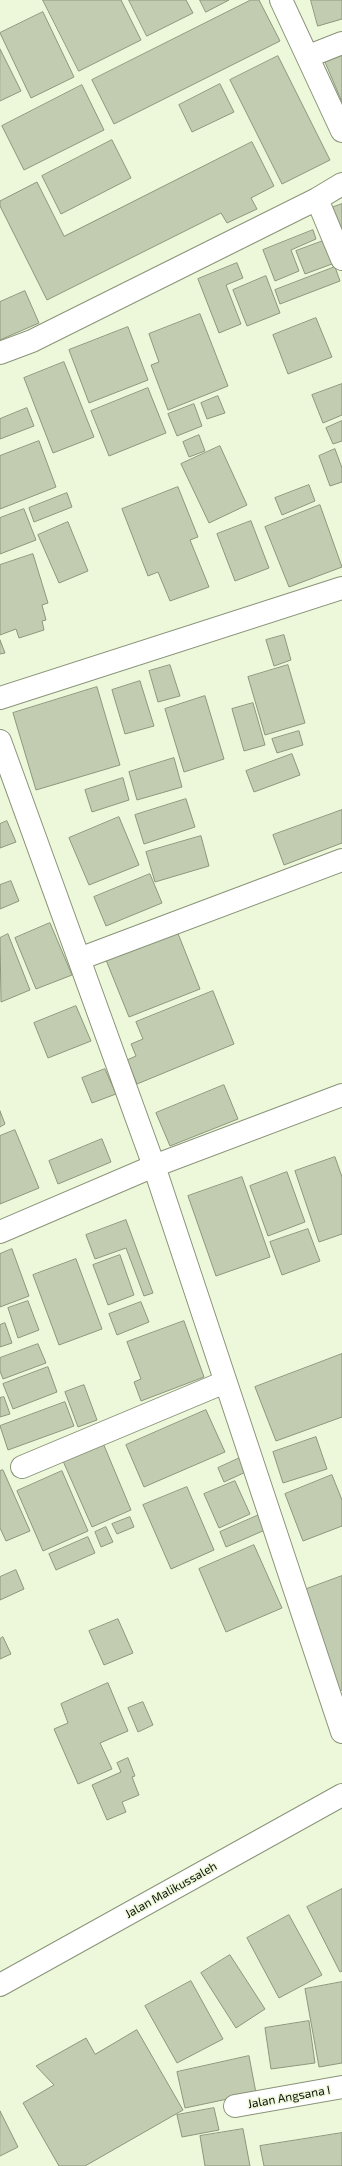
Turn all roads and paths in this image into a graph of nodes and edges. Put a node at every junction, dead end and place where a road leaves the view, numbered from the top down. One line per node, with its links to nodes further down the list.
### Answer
1 (281, 0): 3 (street)
2 (342, 43): 3 (street)
3 (309, 56): 4 (street)
4 (342, 131)
5 (342, 184): 6 (street)
6 (317, 199): 7 (street); 8 (street)
7 (342, 259)
8 (0, 353)
9 (342, 588): 10 (street)
10 (0, 698)
11 (0, 741): 13 (street)
12 (342, 860): 13 (street)
13 (79, 959): 15 (street)
14 (342, 1095): 15 (street)
15 (154, 1166): 16 (street); 17 (street)
16 (0, 1232)
17 (225, 1382): 18 (street); 19 (street)
18 (22, 1467)
19 (342, 1732)
20 (342, 1795): 21 (street, Jalan Malikussaleh)
21 (0, 1984)
22 (342, 2087): 23 (street, Jalan Angsana I)
23 (235, 2106)

